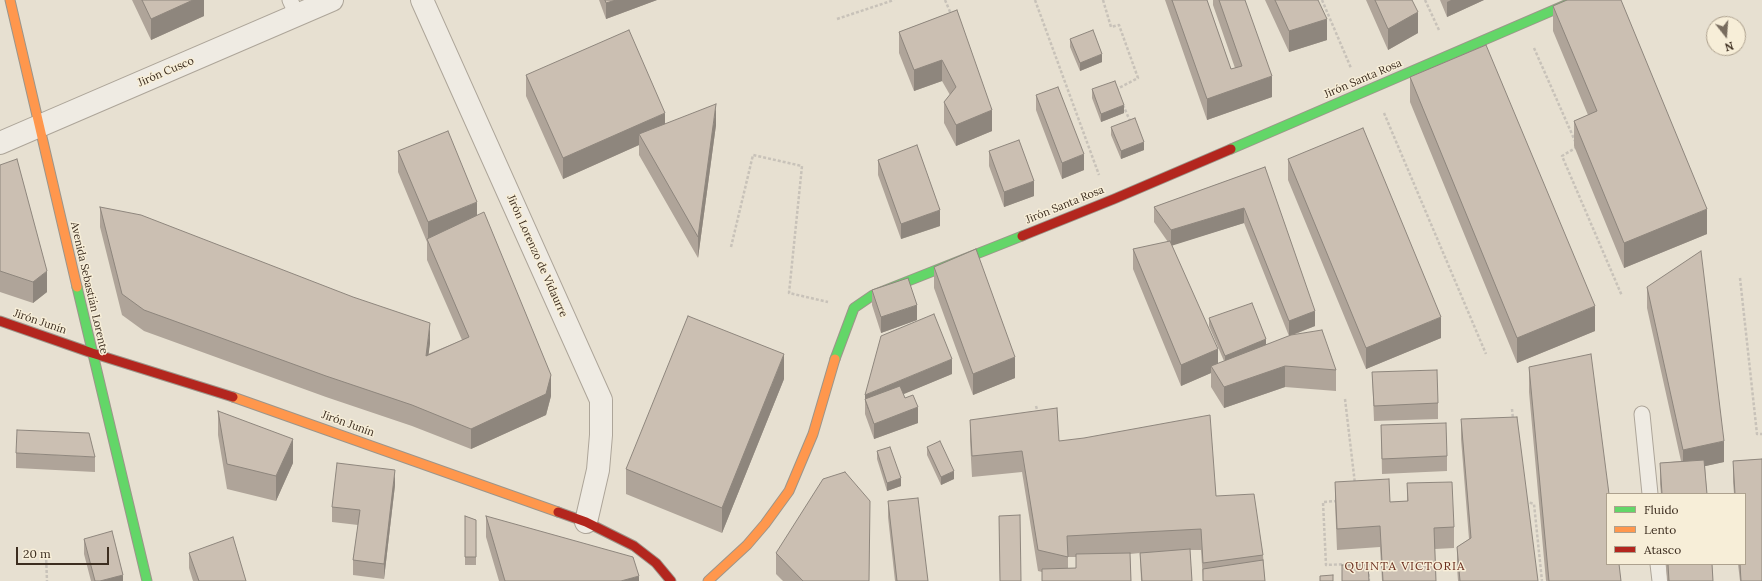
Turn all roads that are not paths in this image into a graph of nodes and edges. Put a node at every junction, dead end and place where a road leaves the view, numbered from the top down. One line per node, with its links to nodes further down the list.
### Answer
1 (10, 0): 6 (street, Avenida Sebastián Lorente)
2 (332, 0): 5 (street, Jirón Cusco)
3 (422, 0): 12 (street, Jirón Lorenzo de Vidaurre)
4 (1577, 0): 16 (street, Jirón Santa Rosa)
5 (294, 8): 6 (street, Jirón Cusco)
6 (40, 126): 7 (street, Jirón Cusco); 9 (street, Avenida Sebastián Lorente)
7 (0, 143)
8 (0, 321): 9 (street, Jirón Junín)
9 (92, 353): 12 (street, Jirón Junín); 14 (street, Avenida Sebastián Lorente)
10 (1642, 414): 11 (lane)
11 (1650, 493)
12 (586, 522): 15 (street, Jirón Junín)
13 (1658, 565): 17 (lane)
14 (147, 581)
15 (671, 581)
16 (708, 581)
17 (1660, 581)

